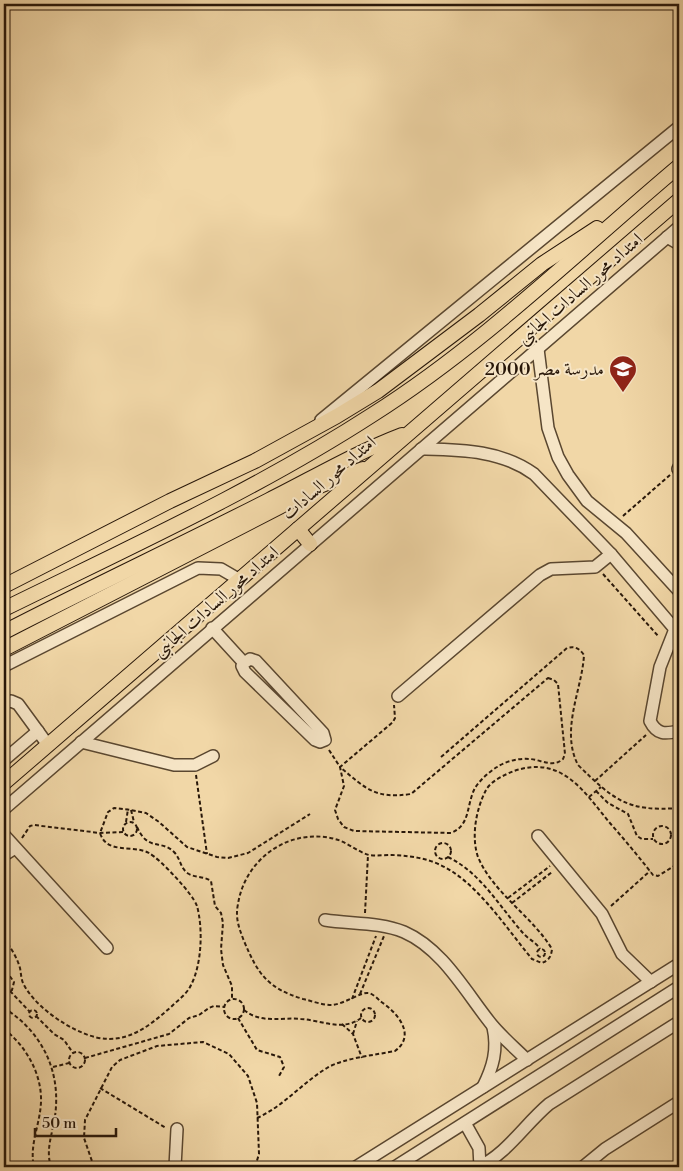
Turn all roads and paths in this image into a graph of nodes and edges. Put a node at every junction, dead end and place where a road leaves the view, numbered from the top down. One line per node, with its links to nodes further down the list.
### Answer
1 (679, 126): 10 (street)
2 (679, 166): 4 (main road, امتداد محور السادات)
3 (679, 200): 9 (main road, امتداد محور السادات)
4 (631, 206): 10 (main road, امتداد محور السادات); 24 (main road, امتداد محور السادات)
5 (679, 227): 6 (street, امتداد محور السادات الجانبى)
6 (667, 237): 7 (street); 8 (street, امتداد محور السادات الجانبى)
7 (679, 244)
8 (538, 348): 11 (street, امتداد محور السادات الجانبى); 14 (street)
9 (411, 432): 12 (main road, امتداد محور السادات); 26 (main road)
10 (297, 440): 22 (main road, امتداد محور السادات)
11 (421, 449): 15 (street); 18 (street, امتداد محور السادات الجانبى)
12 (370, 467): 17 (main road, امتداد محور السادات); 29 (main road)
13 (678, 468): 16 (path)
14 (578, 490): 15 (street); 16 (street)
15 (563, 503): 19 (street)
16 (615, 523): 23 (street)
17 (298, 529): 18 (main road); 21 (main road, امتداد محور السادات)
18 (310, 544): 25 (street, امتداد محور السادات الجانبى)
19 (610, 554): 20 (street); 27 (street)
20 (589, 569): 28 (path); 31 (street)
21 (240, 580): 30 (street); 38 (main road, امتداد محور السادات)
22 (4, 586)
23 (679, 591)
24 (4, 609)
25 (212, 628): 36 (street, امتداد محور السادات الجانبى); 37 (street)
26 (4, 632)
27 (677, 632): 28 (street)
28 (667, 646): 33 (street)
29 (4, 649)
30 (4, 666)
31 (398, 696): 43 (path)
32 (4, 703): 34 (street)
33 (654, 728): 35 (street); 44 (path)
34 (38, 731): 38 (street); 41 (street)
35 (679, 732)
36 (81, 742): 42 (street); 50 (street, امتداد محور السادات الجانبى)
37 (323, 742): 43 (path)
38 (48, 745): 45 (main road, امتداد محور السادات)
39 (214, 756): 42 (street)
40 (441, 758): 44 (path)
41 (4, 760)
42 (194, 765): 62 (path)
43 (340, 767): 43 (path)
44 (594, 781): 46 (path)
45 (4, 783)
46 (601, 787): 47 (path); 49 (path)
47 (596, 792): 48 (path); 60 (path)
48 (589, 797): 68 (path); 69 (path)
49 (679, 808)
50 (4, 809)
51 (130, 809): 53 (path); 54 (path); 57 (path); 62 (path)
52 (310, 814): 62 (path)
53 (126, 822): 54 (path); 56 (path)
54 (134, 822): 55 (path)
55 (137, 827): 56 (path); 89 (path)
56 (123, 832): 57 (path)
57 (100, 833): 61 (path); 75 (path)
58 (4, 835): 61 (street)
59 (538, 836): 66 (street)
60 (654, 838): 60 (path)
61 (15, 848): 63 (street); 76 (street)
62 (207, 854)
63 (4, 855)
64 (368, 855): 73 (path); 81 (path); 90 (path)
65 (448, 857): 65 (path); 77 (path)
66 (560, 862): 69 (path); 70 (path); 71 (street)
67 (679, 863): 68 (path)
68 (650, 871): 71 (path)
69 (508, 898): 70 (path)
70 (512, 903): 81 (path)
71 (602, 914): 84 (street)
72 (325, 920): 73 (street)
73 (364, 925): 74 (street)
74 (384, 927): 79 (path); 80 (path); 102 (street)
75 (4, 938)
76 (107, 948)
77 (540, 949): 78 (path); 78 (path)
78 (543, 956): 81 (path)
79 (369, 959): 80 (path); 90 (path)
80 (374, 961): 88 (path)
81 (547, 961)
82 (679, 964): 84 (street)
83 (4, 974): 86 (path)
84 (651, 982): 95 (street)
85 (679, 987): 104 (street)
86 (10, 991): 87 (path); 94 (path)
87 (4, 994)
88 (360, 996): 90 (path); 108 (path)
89 (232, 999): 91 (path); 93 (path)
90 (352, 1000)
91 (224, 1007): 97 (path); 107 (path)
92 (4, 1008): 111 (path)
93 (244, 1010): 97 (path); 101 (path)
94 (30, 1012): 96 (path); 96 (path)
95 (599, 1014): 104 (street); 109 (street)
96 (36, 1016): 106 (path)
97 (238, 1018): 112 (path)
98 (361, 1018): 98 (path); 99 (path)
99 (357, 1021): 101 (path); 105 (path)
100 (679, 1022): 120 (street)
101 (342, 1024): 105 (path)
102 (493, 1027): 109 (street); 114 (street)
103 (4, 1029): 121 (path)
104 (610, 1031): 117 (street)
105 (353, 1034): 108 (path)
106 (73, 1053): 107 (path); 110 (path)
107 (84, 1058): 110 (path)
108 (362, 1058): 116 (path)
109 (527, 1060): 114 (street)
110 (69, 1063): 111 (path)
111 (53, 1067): 122 (path)
112 (279, 1076)
113 (100, 1088): 116 (path); 118 (path); 123 (path)
114 (482, 1088): 126 (street)
115 (679, 1102): 129 (street)
116 (258, 1118): 125 (path)
117 (465, 1123): 119 (street); 127 (street)
118 (177, 1129): 124 (street)
119 (478, 1148): 120 (street); 128 (street)
120 (496, 1163): 128 (street)
121 (34, 1167)
122 (51, 1167)
123 (94, 1167)
124 (175, 1167)
125 (255, 1167)
126 (356, 1167)
127 (395, 1167)
128 (479, 1167)
129 (583, 1167)

